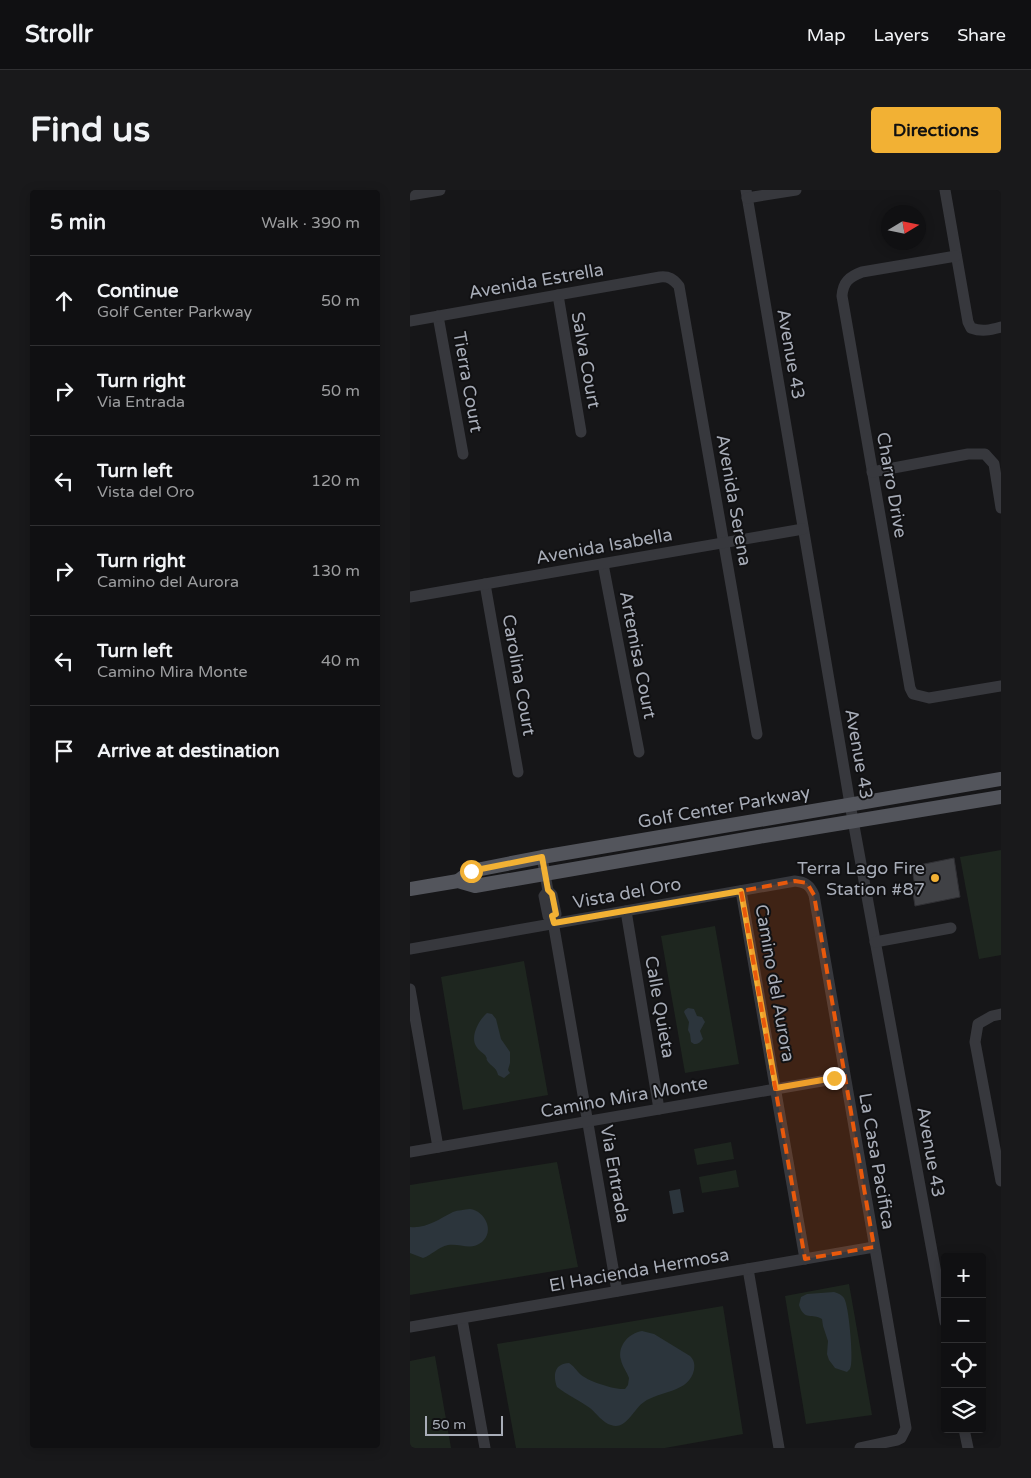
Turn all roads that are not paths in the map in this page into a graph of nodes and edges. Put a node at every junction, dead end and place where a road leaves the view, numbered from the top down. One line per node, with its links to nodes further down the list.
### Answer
1 (440, 190): 5 (street)
2 (796, 190): 4 (street)
3 (945, 190): 6 (street)
4 (746, 194): 16 (street, Avenue 43)
5 (410, 196)
6 (956, 256): 11 (street); 14 (street, Charro Drive)
7 (668, 276): 8 (street, Avenida Estrella); 17 (street, Avenida Serena)
8 (558, 295): 9 (street, Avenida Estrella); 12 (street, Salva Court)
9 (438, 316): 10 (street, Avenida Estrella); 13 (street, Tierra Court)
10 (410, 321)
11 (1001, 327)
12 (581, 432)
13 (463, 454)
14 (872, 472): 15 (street); 21 (street, Charro Drive)
15 (1001, 508)
16 (803, 530): 17 (street, Avenida Isabella); 27 (street, Avenue 43)
17 (724, 543): 18 (street, Avenida Isabella); 22 (street, Avenida Serena)
18 (603, 564): 19 (street, Avenida Isabella); 23 (street, Artemisa Court)
19 (485, 584): 20 (street, Avenida Isabella); 24 (street, Carolina Court)
20 (410, 597)
21 (1001, 686)
22 (757, 734)
23 (639, 752)
24 (518, 772)
25 (1001, 779): 27 (main road, Golf Center Parkway)
26 (1001, 797): 28 (main road, Golf Center Parkway)
27 (850, 804): 28 (street, Avenue 43); 29 (main road, Golf Center Parkway)
28 (853, 822): 30 (main road, Golf Center Parkway); 38 (street, Avenue 43)
29 (542, 857): 30 (street, Via Entrada); 31 (main road, Golf Center Parkway)
30 (545, 874): 31 (main road, Golf Center Parkway); 36 (street, Via Entrada)
31 (458, 881): 32 (main road, Golf Center Parkway)
32 (410, 890)
33 (741, 891): 34 (street, Vista del Oro); 35 (street, Vista del Oro); 43 (street, Camino del Aurora)
34 (814, 895): 42 (street, La Casa Pacifica)
35 (626, 911): 36 (street, Vista del Oro); 44 (street, Calle Quieta)
36 (553, 920): 39 (street, Vista del Oro); 45 (street, Via Entrada)
37 (951, 928): 38 (street)
38 (875, 942): 53 (street, Avenue 43)
39 (410, 949)
40 (410, 989): 46 (street)
41 (1001, 1014): 48 (street)
42 (845, 1076): 43 (street, Camino Mira Monte); 49 (street, La Casa Pacifica)
43 (776, 1088): 44 (street, Camino Mira Monte); 50 (street, Camino del Aurora)
44 (659, 1109): 45 (street, Camino Mira Monte)
45 (588, 1122): 46 (street, Camino Mira Monte); 52 (street, Via Entrada)
46 (438, 1147): 47 (street, Camino Mira Monte)
47 (410, 1152)
48 (1001, 1180)
49 (874, 1247): 50 (street, El Hacienda Hermosa); 59 (street, La Casa Pacifica)
50 (806, 1259): 51 (street, El Hacienda Hermosa)
51 (748, 1269): 52 (street, El Hacienda Hermosa); 58 (street)
52 (617, 1291): 54 (street, El Hacienda Hermosa)
53 (941, 1300)
54 (462, 1319): 55 (street, El Hacienda Hermosa); 57 (street)
55 (410, 1327)
56 (965, 1433): 60 (street)
57 (485, 1448)
58 (779, 1448)
59 (860, 1448)
60 (968, 1448)

